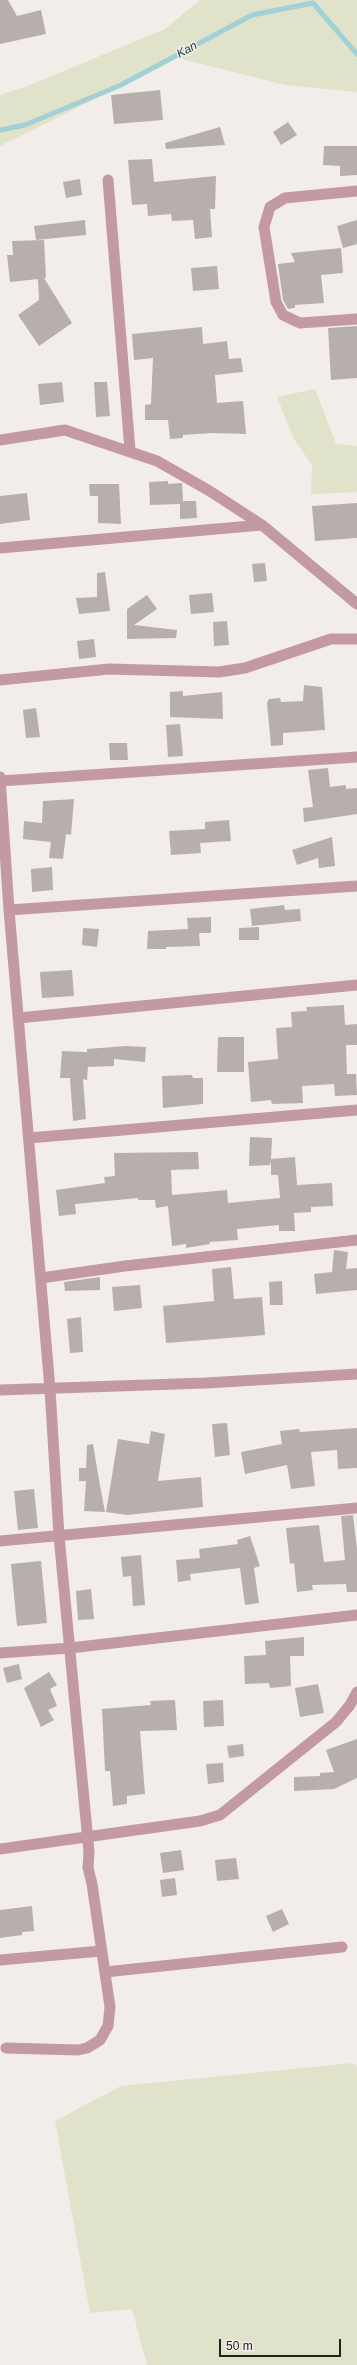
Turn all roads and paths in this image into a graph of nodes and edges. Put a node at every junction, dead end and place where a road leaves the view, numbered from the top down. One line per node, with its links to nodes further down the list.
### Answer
1 (108, 180): 5 (street)
2 (357, 191): 3 (street)
3 (357, 319)
4 (0, 440): 5 (street)
5 (130, 450): 6 (street)
6 (262, 525): 7 (street); 8 (street)
7 (0, 548)
8 (357, 604)
9 (357, 639): 10 (street)
10 (0, 680)
11 (357, 756): 13 (street)
12 (0, 777): 13 (street)
13 (0, 781): 15 (street)
14 (357, 886): 15 (street)
15 (9, 910): 17 (street)
16 (357, 985): 17 (street)
17 (18, 1018): 19 (street)
18 (357, 1110): 19 (street)
19 (29, 1138): 21 (street)
20 (357, 1240): 21 (street)
21 (41, 1278): 23 (street)
22 (357, 1374): 23 (street)
23 (50, 1389): 24 (street); 26 (street)
24 (0, 1390)
25 (357, 1508): 26 (street)
26 (59, 1536): 27 (street); 29 (street)
27 (0, 1541)
28 (357, 1615): 29 (street)
29 (70, 1648): 30 (street); 32 (street)
30 (0, 1653)
31 (357, 1692): 32 (street)
32 (88, 1837): 33 (street); 35 (street)
33 (0, 1848)
34 (342, 1947): 37 (street)
35 (101, 1950): 36 (street); 37 (street)
36 (0, 1960)
37 (105, 1972): 38 (street)
38 (6, 2048)

